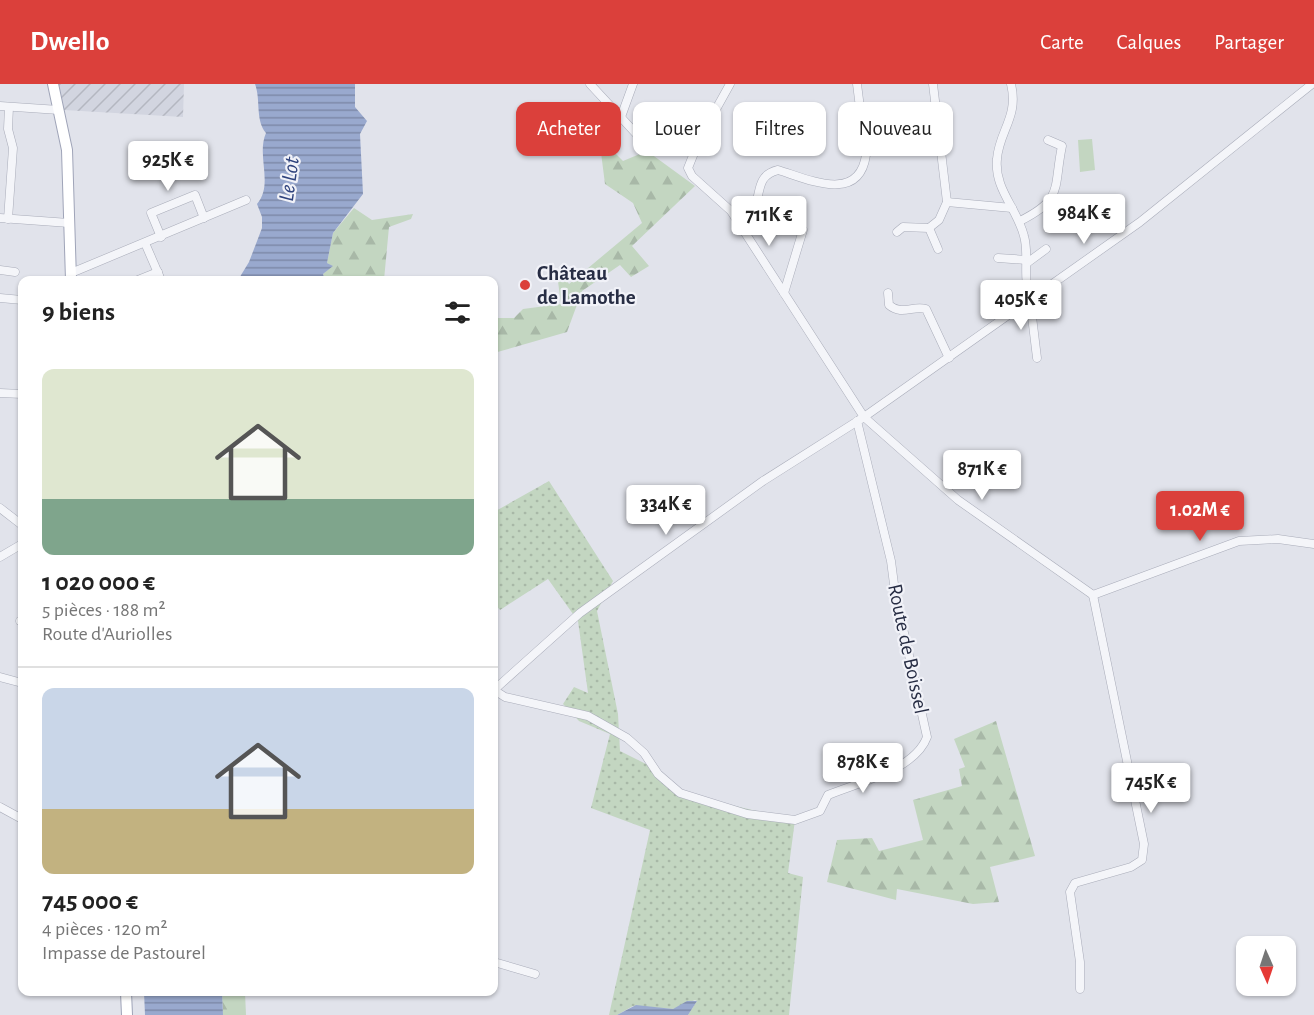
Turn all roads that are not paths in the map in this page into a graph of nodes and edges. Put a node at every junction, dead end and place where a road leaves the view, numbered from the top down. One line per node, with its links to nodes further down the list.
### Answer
1 (52, 84): 12 (main road)
2 (590, 84): 9 (street)
3 (633, 84): 13 (street)
4 (730, 84): 21 (street)
5 (857, 84): 21 (street)
6 (933, 84): 17 (street)
7 (1011, 84): 18 (street)
8 (1312, 84): 44 (street)
9 (607, 102)
10 (0, 106): 11 (street)
11 (9, 107): 12 (street); 20 (street)
12 (59, 110): 23 (main road)
13 (621, 117): 14 (street)
14 (633, 130)
15 (1048, 140): 22 (street)
16 (246, 200): 19 (street)
17 (947, 201): 18 (street); 24 (street)
18 (1012, 208): 22 (street)
19 (204, 218): 27 (street); 27 (street)
20 (2, 219): 23 (street)
21 (739, 222): 41 (street)
22 (1020, 222): 32 (street)
23 (69, 223): 36 (main road)
24 (929, 228): 26 (street); 29 (street)
25 (803, 230): 41 (street)
26 (897, 232)
27 (161, 237): 28 (street)
28 (146, 243): 35 (street); 37 (street)
29 (938, 249)
30 (1046, 249): 32 (street)
31 (998, 258): 32 (street)
32 (1027, 261): 44 (street)
33 (0, 270): 34 (street)
34 (15, 272)
35 (158, 272): 38 (street); 39 (street)
36 (71, 276)
37 (73, 276)
38 (148, 276)
39 (160, 276)
40 (888, 292): 45 (street)
41 (784, 293): 49 (street)
42 (0, 298): 43 (street)
43 (18, 300)
44 (1031, 300): 45 (street); 46 (street)
45 (949, 358): 49 (street)
46 (1037, 358)
47 (0, 393): 48 (street)
48 (18, 394)
49 (861, 419): 55 (street); 58 (street); 59 (street, Route de Boissel)
50 (0, 508): 51 (street)
51 (18, 522)
52 (1314, 544): 55 (street)
53 (18, 546): 54 (street)
54 (0, 557)
55 (1093, 595): 64 (street)
56 (0, 677): 57 (street)
57 (18, 682)
58 (498, 686)
59 (498, 693)
60 (0, 807): 61 (street)
61 (18, 817)
62 (498, 963): 63 (street)
63 (535, 974)
64 (1080, 989)
65 (126, 996): 66 (main road)
66 (127, 1015)

